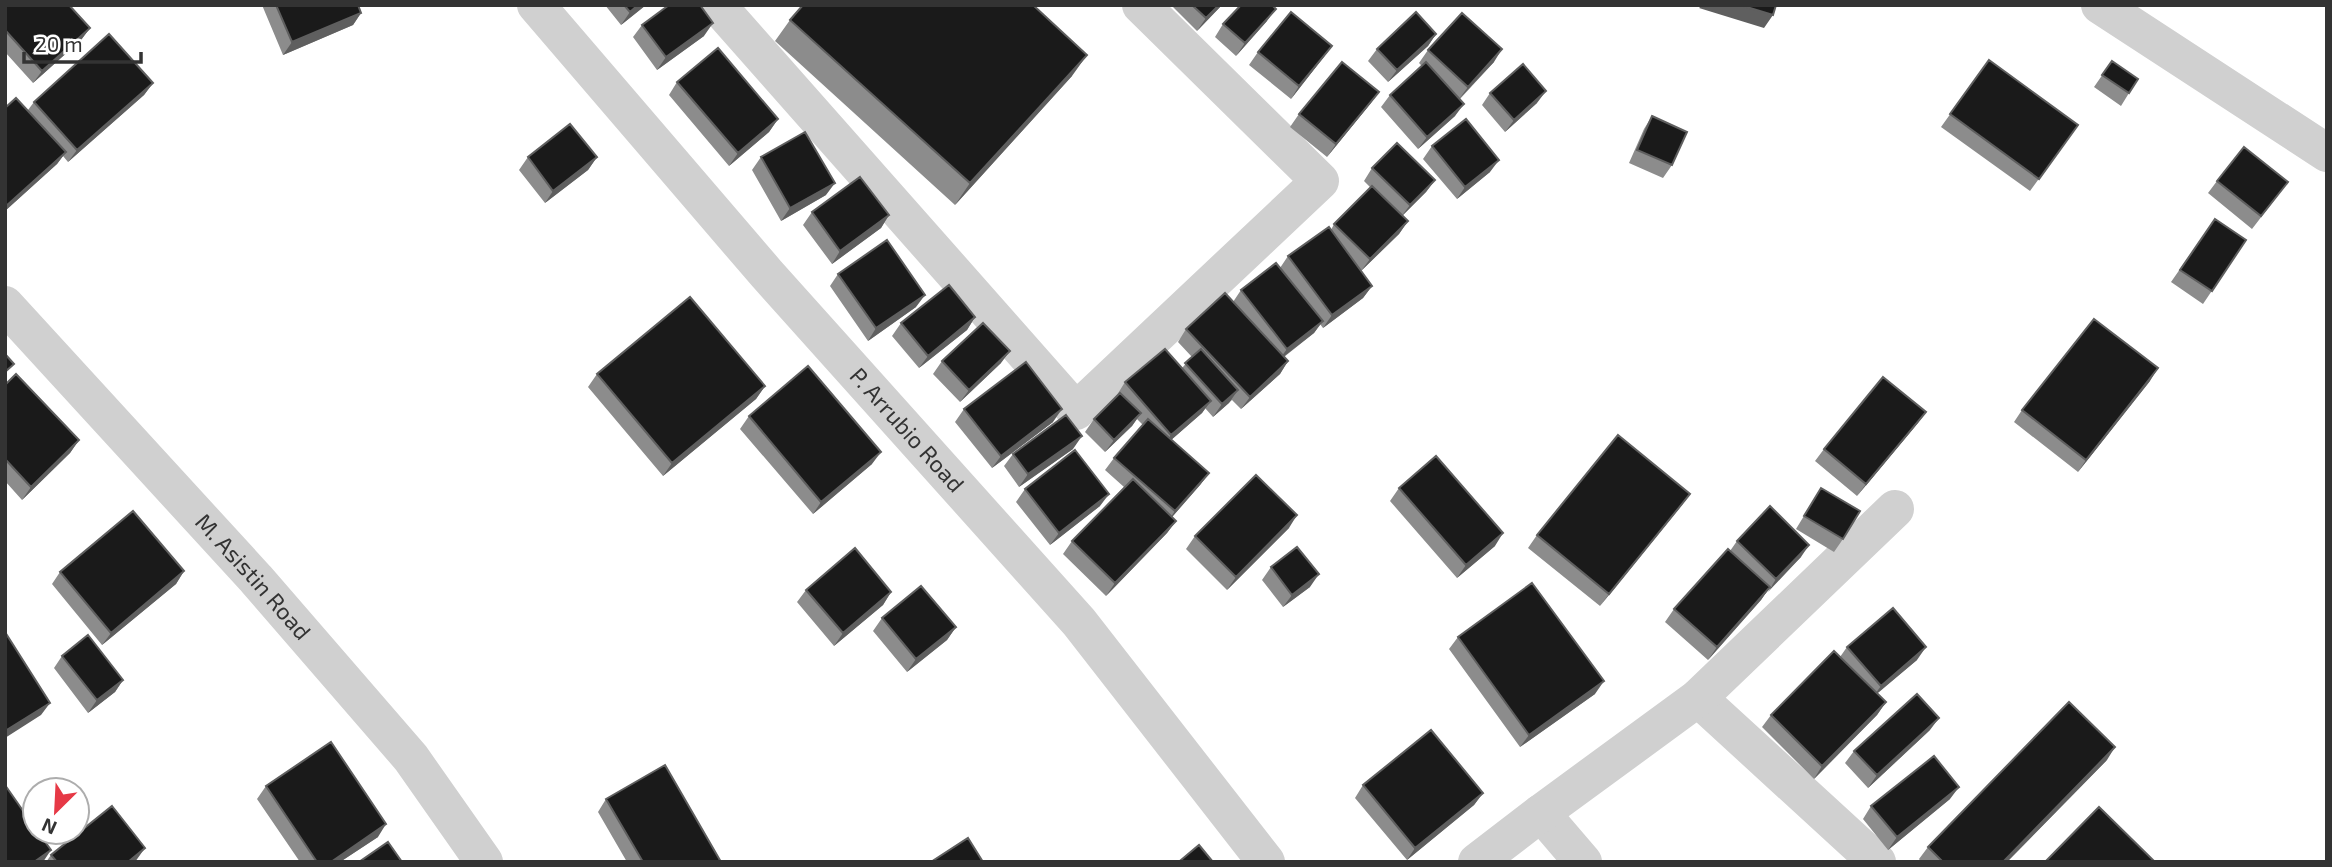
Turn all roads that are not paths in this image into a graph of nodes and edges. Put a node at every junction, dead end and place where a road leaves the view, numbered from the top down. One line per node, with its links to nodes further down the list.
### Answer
1 (536, 5): 11 (street, P. Arrubio Road)
2 (717, 5): 3 (street)
3 (1141, 5)
4 (2100, 5): 5 (street)
5 (2327, 153)
6 (5, 305): 10 (street, M. Asistin Road)
7 (1895, 509): 8 (street)
8 (1698, 698): 9 (street); 14 (street)
9 (1541, 813): 12 (street); 13 (street)
10 (484, 862)
11 (1266, 862)
12 (1478, 862)
13 (1583, 862)
14 (1877, 862)

